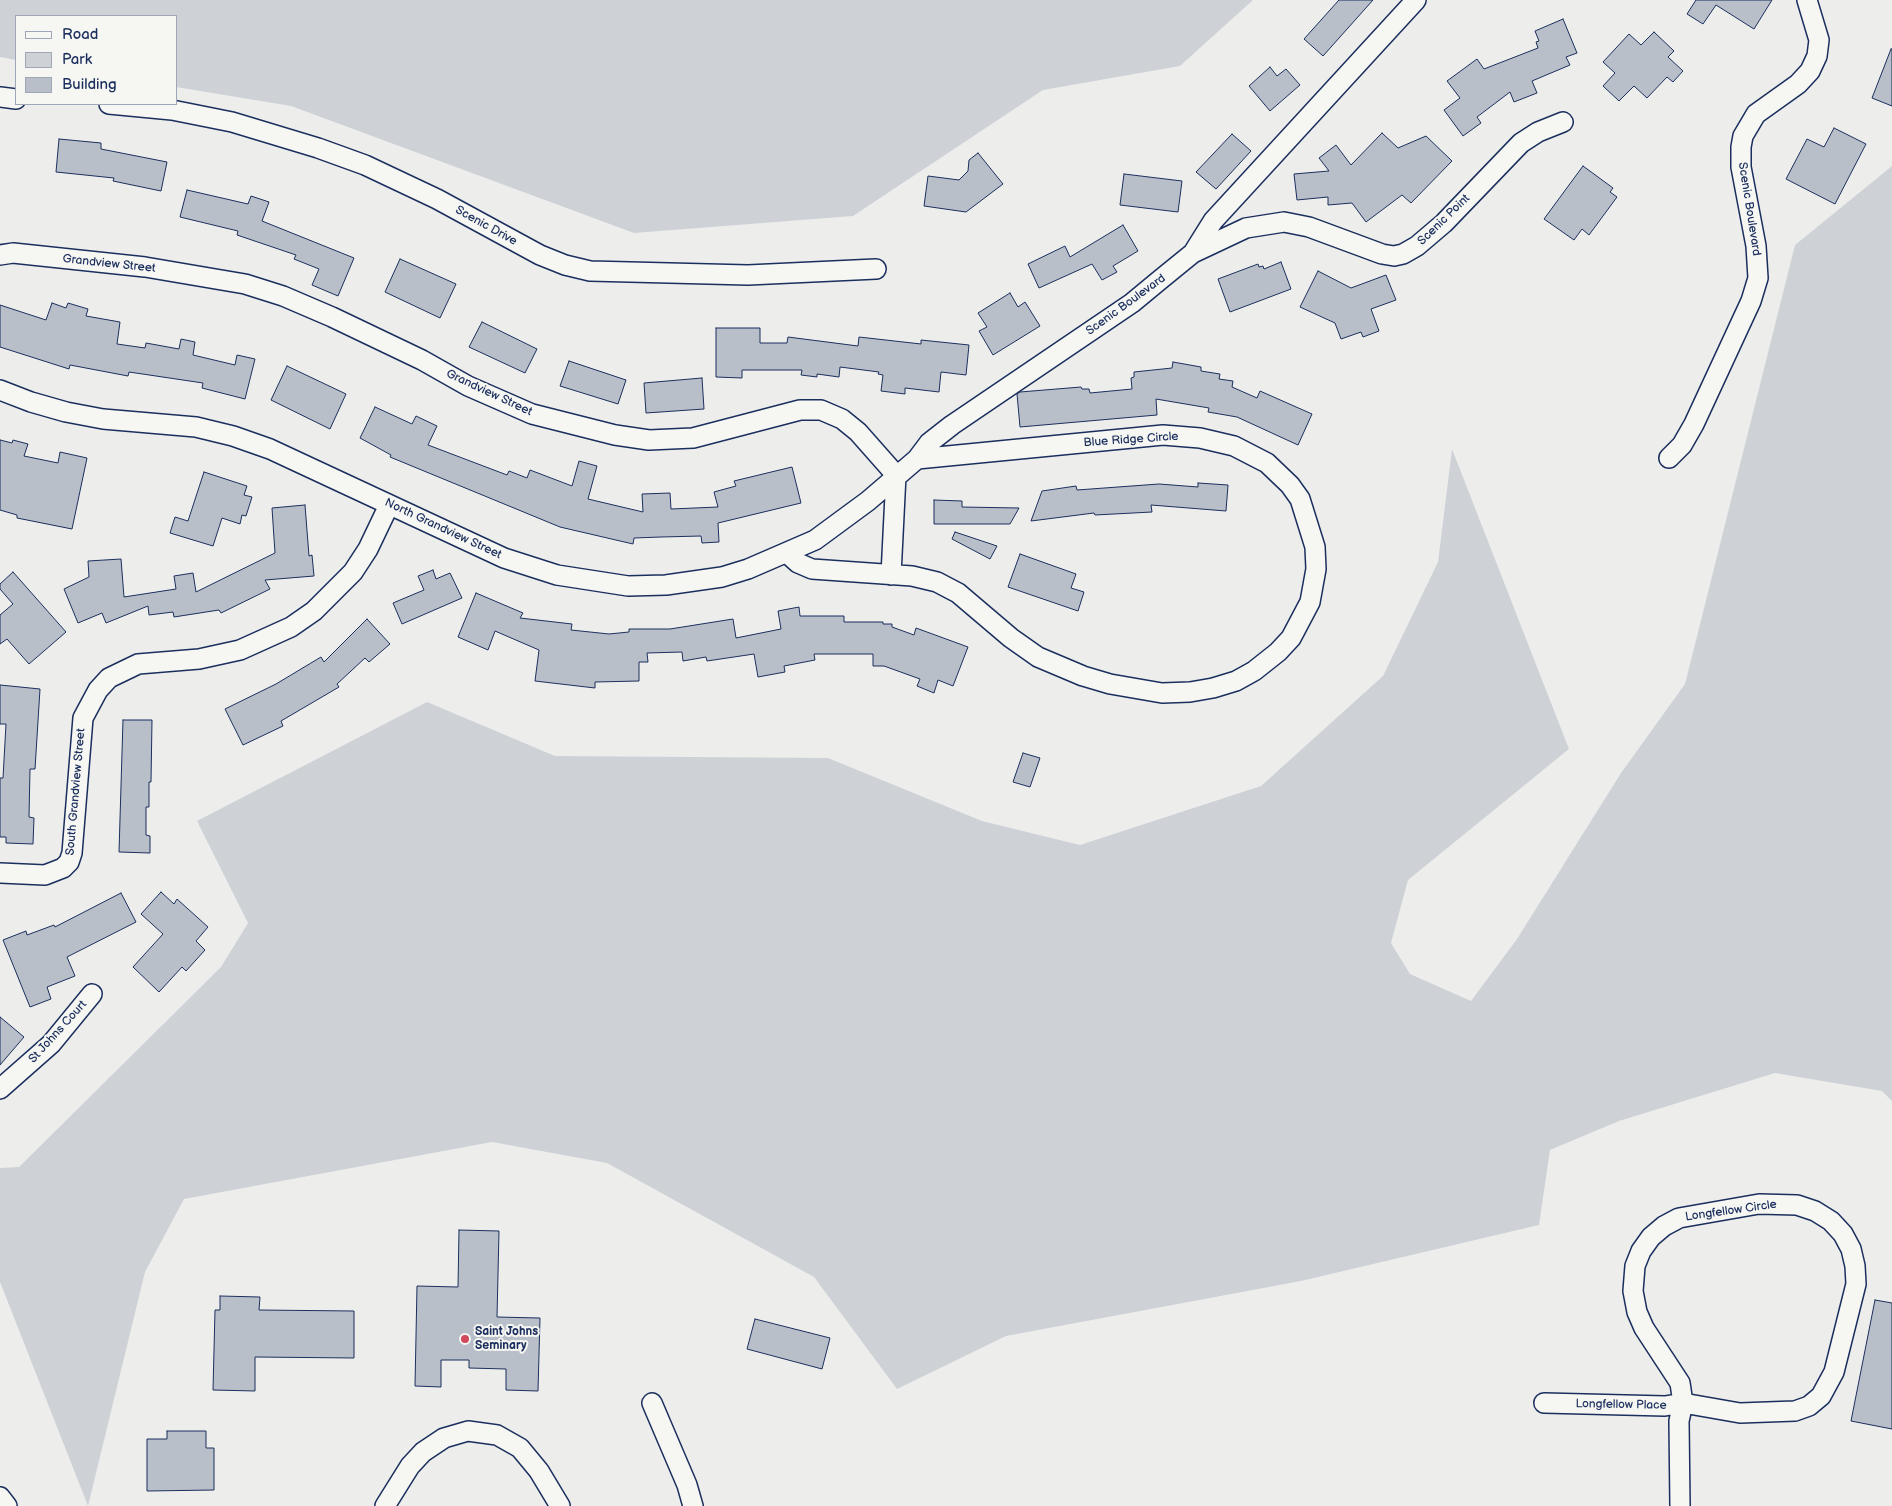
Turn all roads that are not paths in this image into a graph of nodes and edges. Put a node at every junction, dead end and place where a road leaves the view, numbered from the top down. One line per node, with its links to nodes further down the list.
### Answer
1 (1416, 0): 7 (street, Scenic Boulevard)
2 (1808, 0): 11 (street, Scenic Boulevard)
3 (0, 97): 4 (street)
4 (15, 99)
5 (120, 105): 9 (street, Scenic Drive)
6 (1563, 122): 7 (street, Scenic Point)
7 (1193, 253): 12 (street, Scenic Boulevard)
8 (0, 255): 13 (street, Grandview Street)
9 (876, 270)
10 (0, 390): 14 (street, North Grandview Street)
11 (1669, 458)
12 (917, 459): 13 (street, Scenic Boulevard); 16 (street, Blue Ridge Circle)
13 (896, 475): 15 (street, Scenic Boulevard); 16 (street)
14 (389, 505): 15 (street, North Grandview Street); 17 (street, South Grandview Street)
15 (788, 554): 16 (street)
16 (891, 575)
17 (0, 873)
18 (92, 994): 19 (street, St Johns Court)
19 (0, 1089)
20 (652, 1403): 27 (street)
21 (1544, 1403): 22 (street, Longfellow Place)
22 (1683, 1403): 22 (street, Longfellow Circle); 28 (street, Longfellow Place)
23 (0, 1498): 24 (street)
24 (7, 1506)
25 (385, 1506): 26 (street)
26 (560, 1506)
27 (693, 1506)
28 (1680, 1506)

